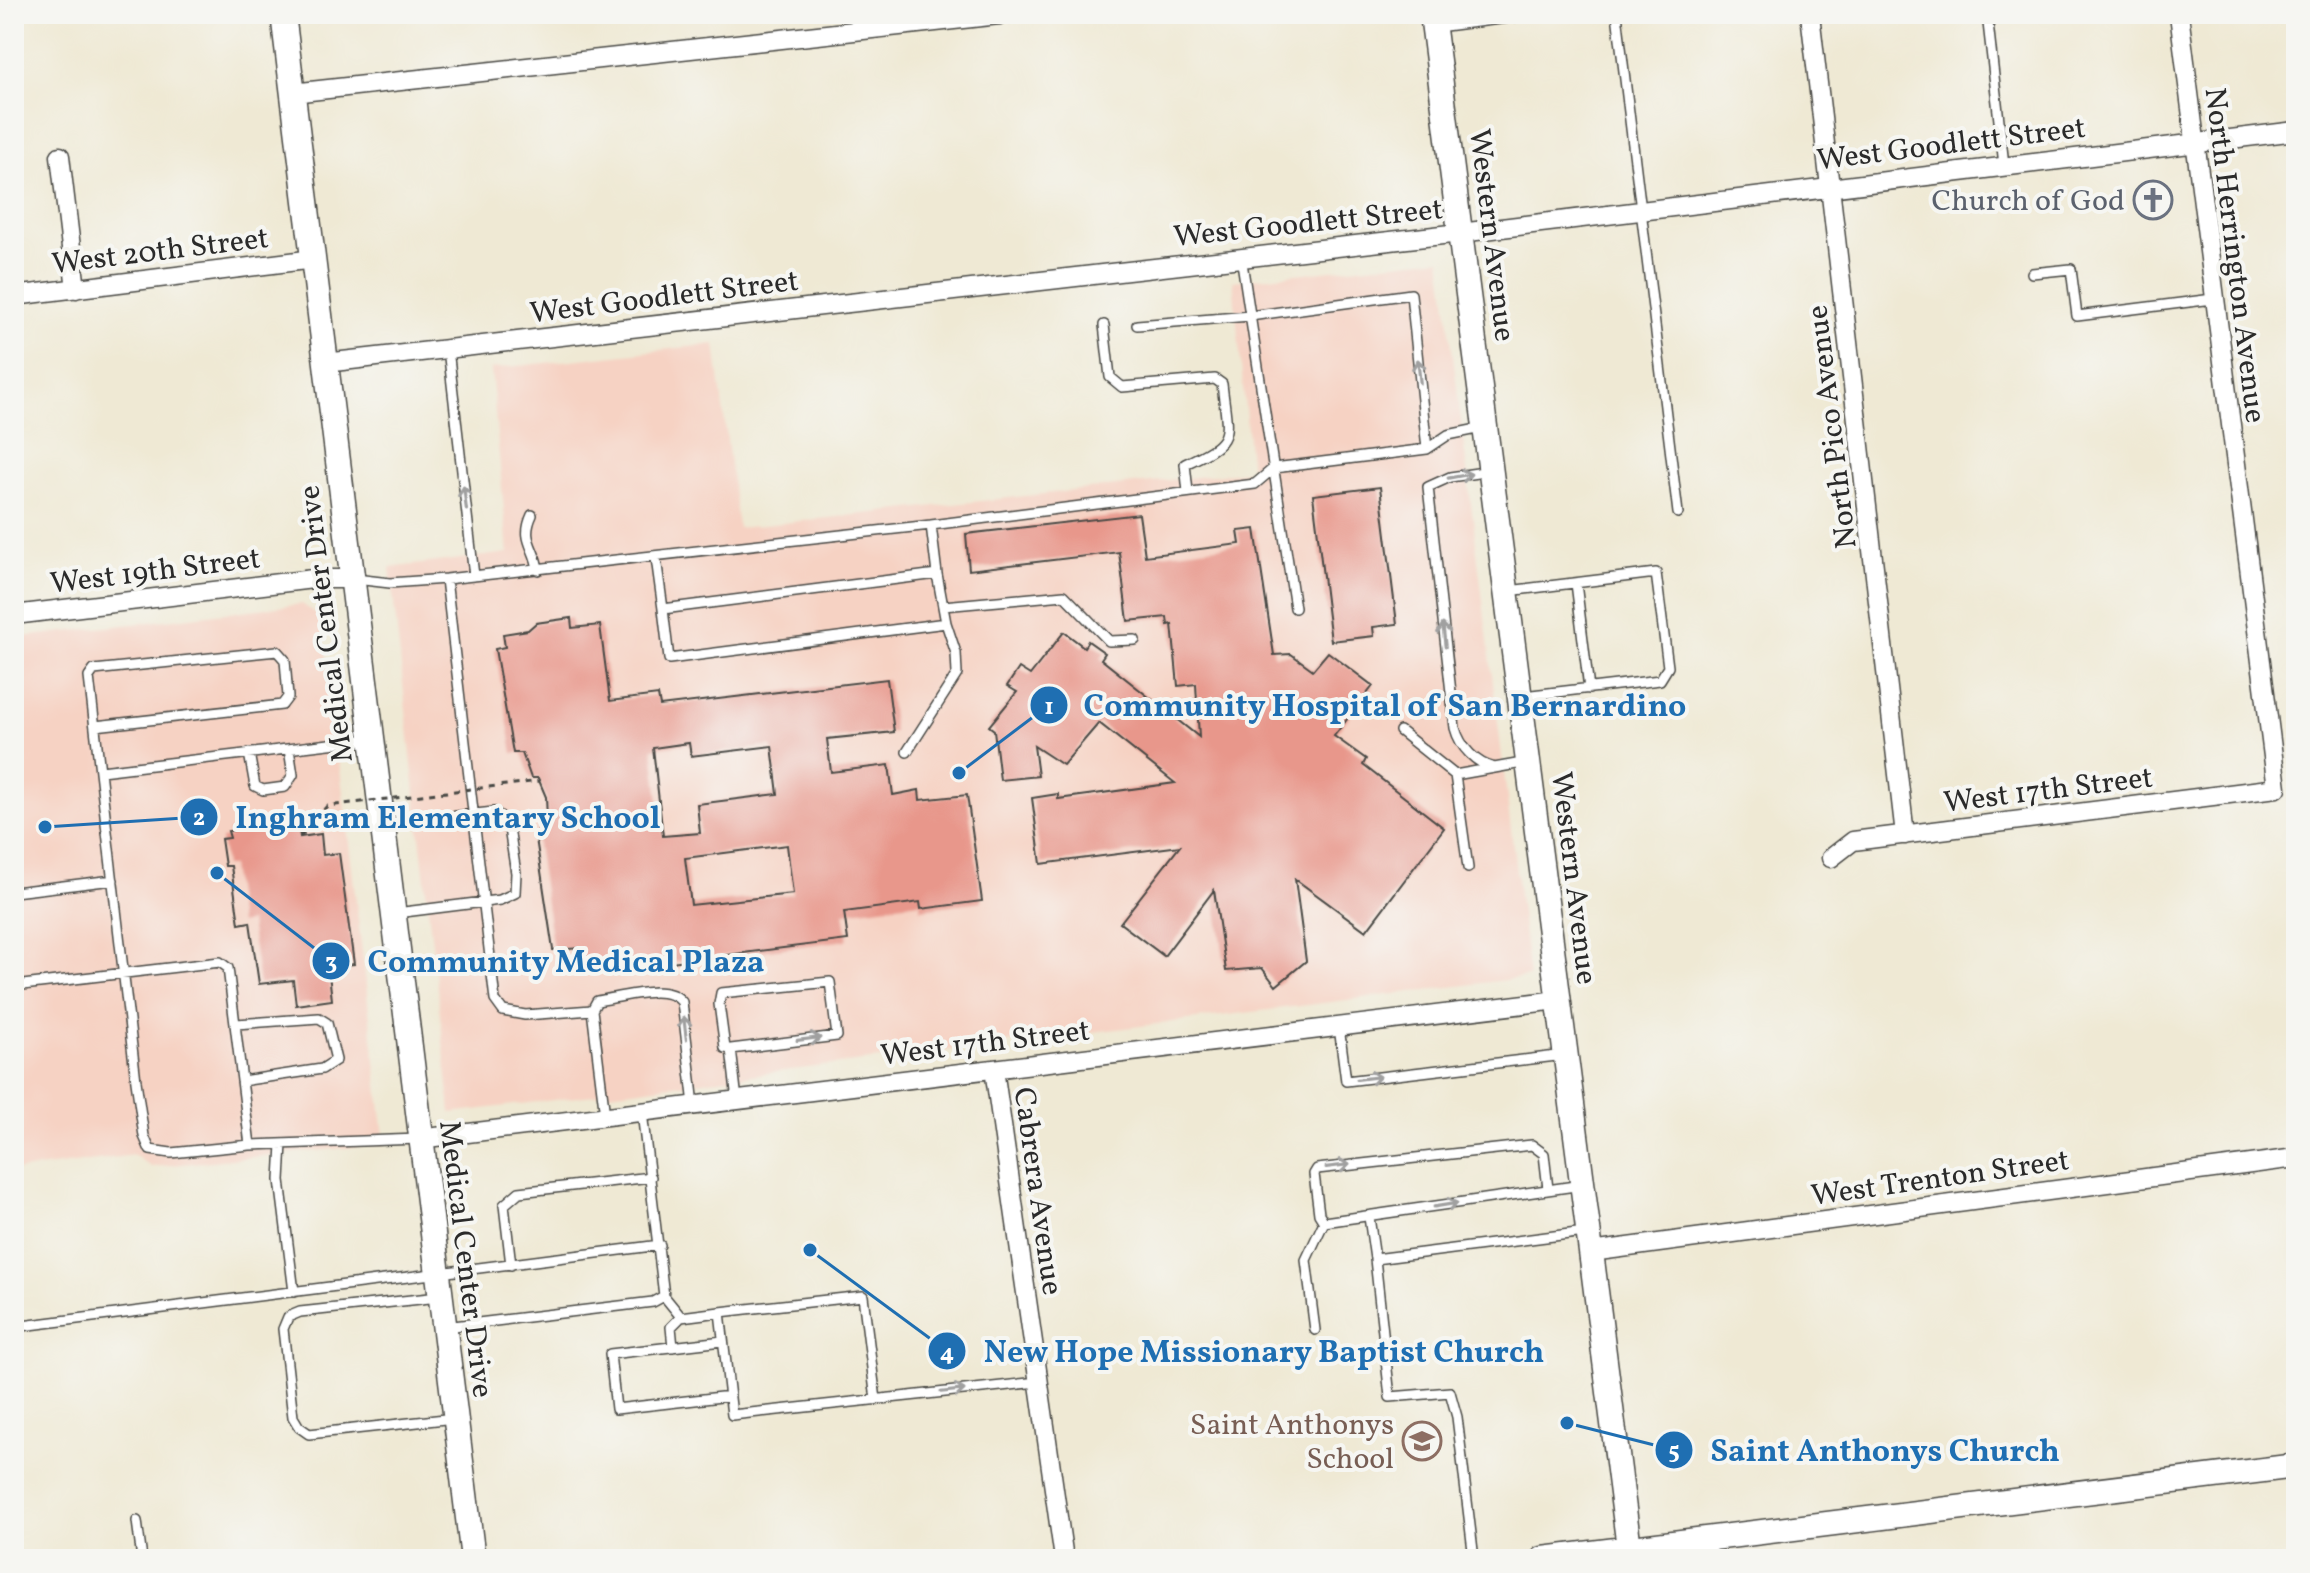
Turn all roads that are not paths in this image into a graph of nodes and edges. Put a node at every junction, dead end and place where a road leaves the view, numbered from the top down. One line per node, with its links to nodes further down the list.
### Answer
1 (283, 14): 9 (street, Medical Center Drive)
2 (1008, 14): 9 (street)
3 (1617, 14): 15 (lane)
4 (1810, 14): 14 (street, North Pico Avenue)
5 (1987, 14): 13 (lane)
6 (2179, 14): 11 (street, North Herrington Avenue)
7 (1516, 17): 8 (lane)
8 (1433, 20): 16 (street, Western Avenue)
9 (292, 93): 18 (street, Medical Center Drive)
10 (2296, 131): 11 (street, West Goodlett Street)
11 (2194, 143): 13 (street, West Goodlett Street); 22 (street, North Herrington Avenue)
12 (60, 156): 20 (street)
13 (2004, 165): 14 (street, West Goodlett Street)
14 (1831, 185): 15 (street, West Goodlett Street); 65 (street, North Pico Avenue)
15 (1642, 209): 16 (street, West Goodlett Street); 33 (lane)
16 (1460, 233): 17 (street, West Goodlett Street); 28 (street, Western Avenue)
17 (1241, 256): 23 (lane); 26 (street, West Goodlett Street)
18 (314, 259): 20 (street, West 20th Street); 27 (street, Medical Center Drive)
19 (2032, 273): 22 (lane)
20 (76, 289): 21 (street, West 20th Street)
21 (14, 296)
22 (2213, 299): 62 (street, North Herrington Avenue)
23 (1250, 316): 25 (lane); 29 (lane, one-way to 23); 30 (lane)
24 (1104, 325): 32 (lane)
25 (1137, 325)
26 (448, 349): 27 (street, West Goodlett Street); 39 (lane, one-way to 26)
27 (325, 363): 40 (street, Medical Center Drive)
28 (1485, 427): 29 (lane); 31 (street, Western Avenue)
29 (1427, 449): 30 (lane)
30 (1274, 468): 32 (lane); 45 (lane)
31 (1491, 471): 43 (street, Western Avenue); 59 (lane, one-way to 31)
32 (1188, 492): 35 (lane)
33 (1678, 513)
34 (532, 515): 37 (lane)
35 (931, 525): 36 (lane); 38 (lane)
36 (656, 558): 37 (lane); 46 (lane)
37 (538, 564): 39 (lane)
38 (937, 574): 44 (lane); 46 (lane)
39 (474, 576): 41 (lane)
40 (352, 579): 41 (lane); 47 (street, West 19th Street); 54 (street, Medical Center Drive)
41 (446, 579): 63 (lane)
42 (1576, 583): 43 (lane); 50 (lane); 50 (lane)
43 (1506, 591): 51 (street, Western Avenue)
44 (943, 606): 48 (lane); 49 (lane)
45 (1295, 608)
46 (663, 609): 48 (lane)
47 (14, 615)
48 (946, 623): 56 (lane)
49 (1135, 640)
50 (1589, 689): 51 (lane)
51 (1519, 697): 58 (street, Western Avenue)
52 (95, 726): 52 (lane); 60 (lane)
53 (1400, 731): 61 (lane)
54 (371, 739): 55 (lane); 64 (street, Medical Center Drive)
55 (289, 749): 57 (lane); 57 (lane)
56 (907, 752)
57 (249, 753): 60 (lane)
58 (1528, 762): 59 (lane); 74 (street, Western Avenue)
59 (1495, 768): 61 (lane)
60 (101, 771): 68 (lane)
61 (1455, 775): 67 (lane)
62 (2277, 788): 65 (street, West 17th Street)
63 (473, 814): 64 (lane); 70 (lane); 70 (lane)
64 (381, 824): 71 (street, Medical Center Drive)
65 (1905, 835): 66 (street, West 17th Street)
66 (1831, 858)
67 (1468, 868)
68 (113, 880): 69 (lane); 72 (lane)
69 (14, 892)
70 (485, 902): 71 (lane); 75 (lane)
71 (393, 913): 86 (street, Medical Center Drive)
72 (125, 972): 73 (lane); 76 (lane); 88 (lane)
73 (14, 986)
74 (1558, 1000): 77 (street, West 17th Street); 79 (street, Western Avenue)
75 (592, 1010): 83 (lane, one-way to 75); 85 (lane)
76 (236, 1024): 81 (lane); 81 (lane)
77 (1339, 1027): 79 (lane, one-way to 79); 80 (street, West 17th Street)
78 (731, 1049): 78 (lane, one-way to 78); 82 (lane)
79 (1565, 1055): 91 (street, Western Avenue)
80 (994, 1069): 82 (street, West 17th Street); 109 (street, Cabrera Avenue)
81 (242, 1081): 88 (lane)
82 (737, 1100): 83 (street, West 17th Street)
83 (694, 1105): 84 (street, West 17th Street)
84 (642, 1112): 85 (street, West 17th Street); 90 (lane)
85 (605, 1116): 86 (street, West 17th Street)
86 (419, 1139): 87 (lane); 99 (street, Medical Center Drive)
87 (282, 1144): 88 (lane); 100 (lane)
88 (250, 1145)
89 (2296, 1158): 95 (street, West Trenton Street)
90 (651, 1177): 96 (lane); 98 (lane)
91 (1582, 1185): 92 (lane); 95 (street, Western Avenue)
92 (1548, 1189): 93 (lane, one-way to 92); 94 (lane, one-way to 92)
93 (1369, 1217): 94 (lane); 97 (lane)
94 (1324, 1222): 106 (lane)
95 (1589, 1242): 97 (lane); 115 (street, Western Avenue)
96 (660, 1245): 98 (lane); 101 (lane)
97 (1375, 1259): 119 (lane)
98 (511, 1265): 99 (lane)
99 (438, 1286): 100 (lane); 105 (street, Medical Center Drive); 112 (lane)
100 (294, 1292): 104 (lane)
101 (664, 1296): 103 (lane); 105 (lane)
102 (720, 1312): 103 (lane); 107 (lane); 111 (lane)
103 (681, 1317): 108 (lane)
104 (14, 1327)
105 (443, 1327): 112 (street, Medical Center Drive)
106 (1315, 1330)
107 (723, 1341): 108 (lane); 110 (lane)
108 (673, 1347): 110 (lane)
109 (1038, 1382): 111 (lane, one-way to 109); 118 (street, Cabrera Avenue)
110 (730, 1396): 111 (lane)
111 (876, 1400)
112 (455, 1418): 117 (street, Medical Center Drive)
113 (2296, 1466): 115 (street)
114 (137, 1521): 116 (lane)
115 (1629, 1554): 120 (street)
116 (142, 1559)
117 (473, 1559)
118 (1064, 1559)
119 (1474, 1559)
120 (1543, 1559)

